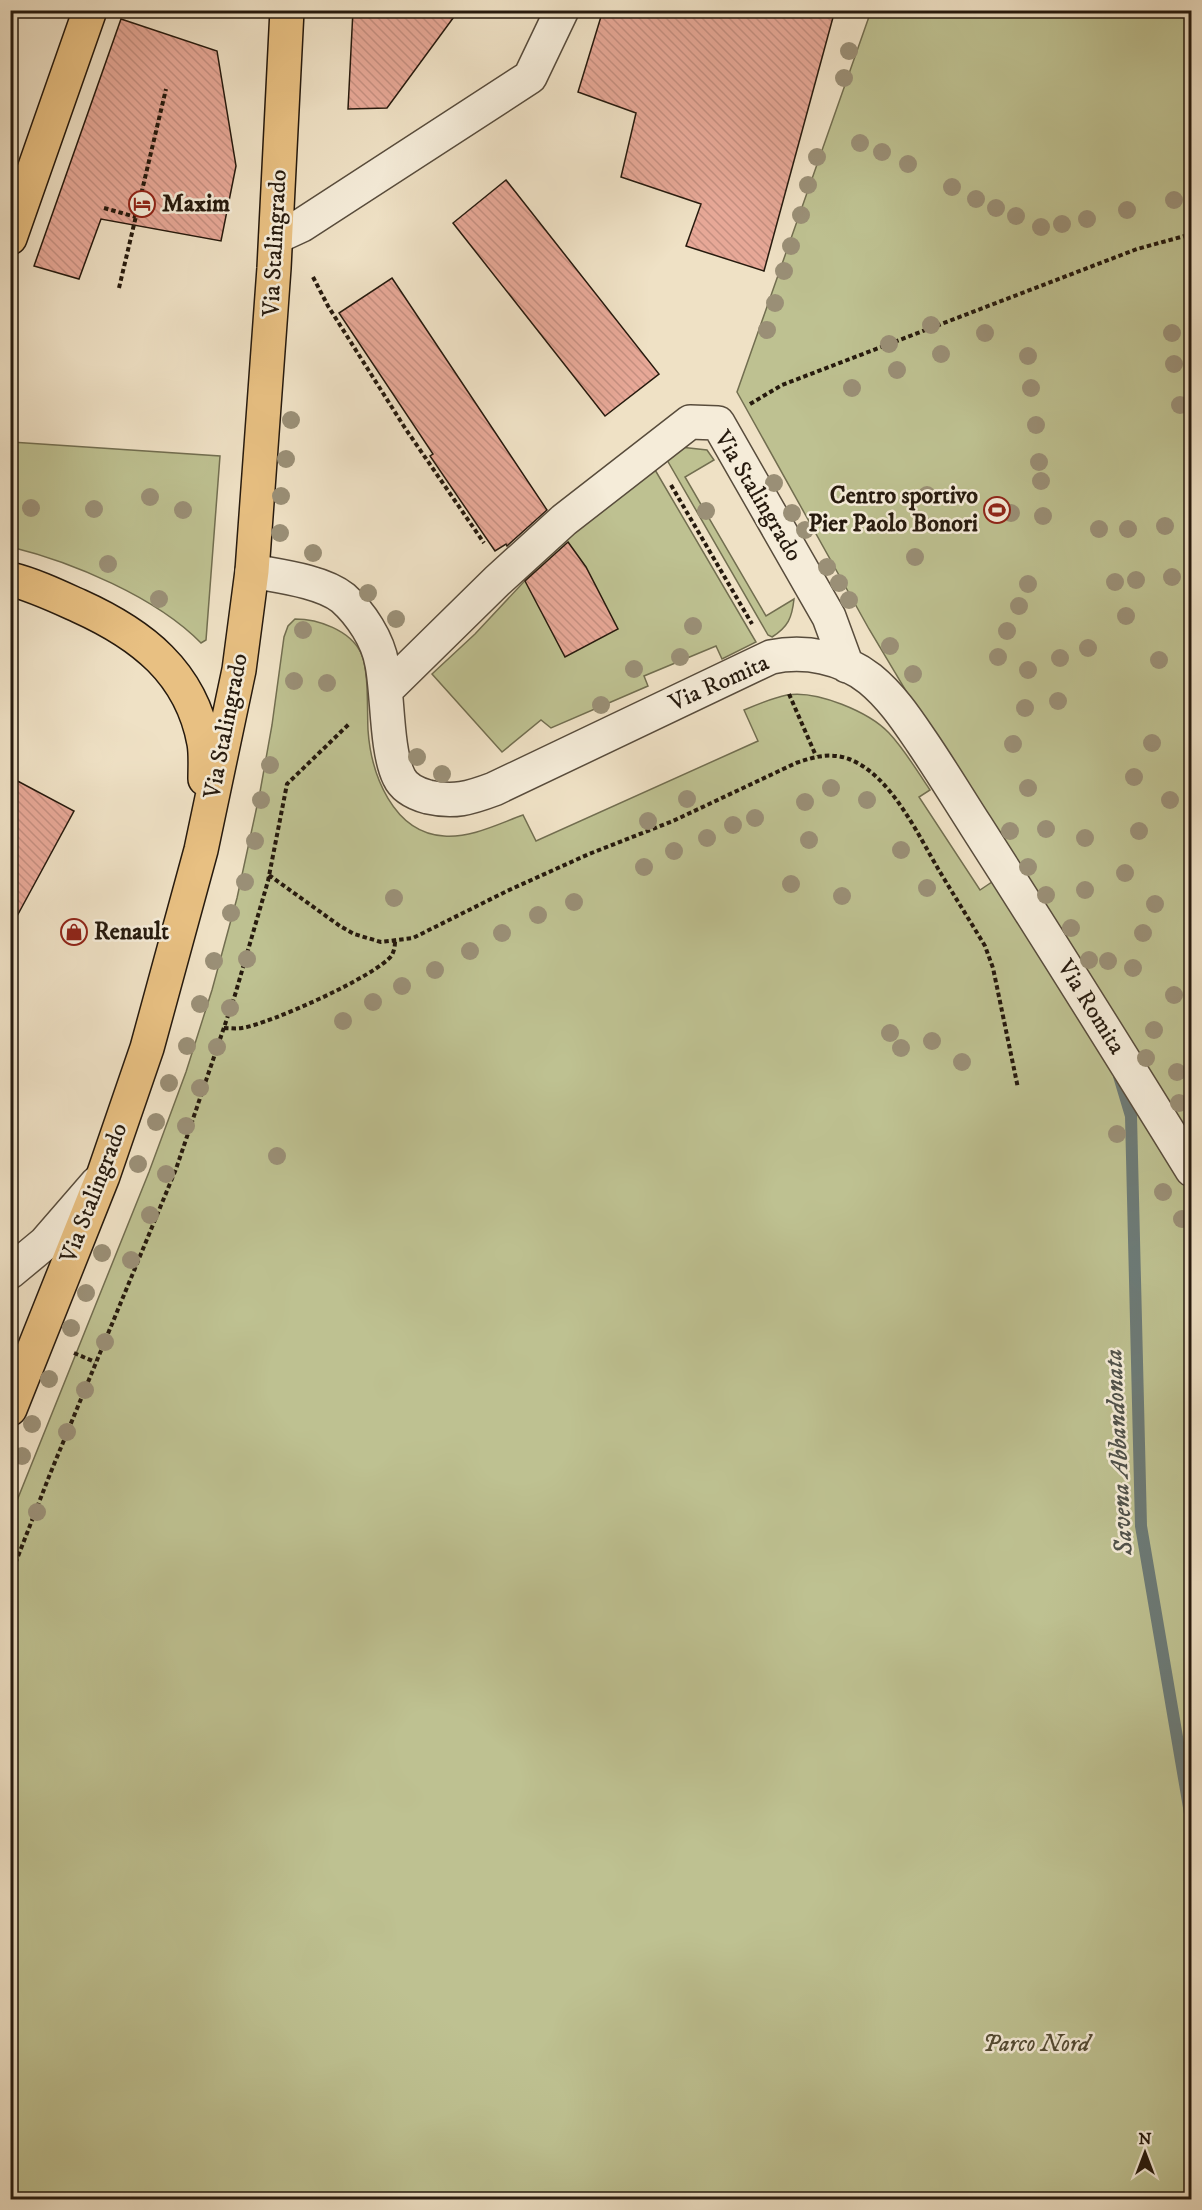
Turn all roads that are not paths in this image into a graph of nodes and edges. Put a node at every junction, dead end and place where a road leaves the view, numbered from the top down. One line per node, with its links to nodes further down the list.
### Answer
1 (90, 10): 5 (main road)
2 (287, 10): 4 (main road, Via Stalingrado)
3 (562, 10): 4 (street)
4 (289, 231): 6 (main road, Via Stalingrado)
5 (10, 238)
6 (252, 570): 9 (street, Via Romita); 10 (main road, Via Stalingrado)
7 (10, 579): 10 (main road)
8 (847, 666): 9 (street, Via Romita); 9 (street, Via Stalingrado); 11 (street, Via Romita)
9 (386, 690)
10 (201, 850): 12 (main road, Via Stalingrado)
11 (1191, 1170)
12 (103, 1176): 13 (street); 14 (main road, Via Stalingrado)
13 (10, 1272)
14 (10, 1409)

